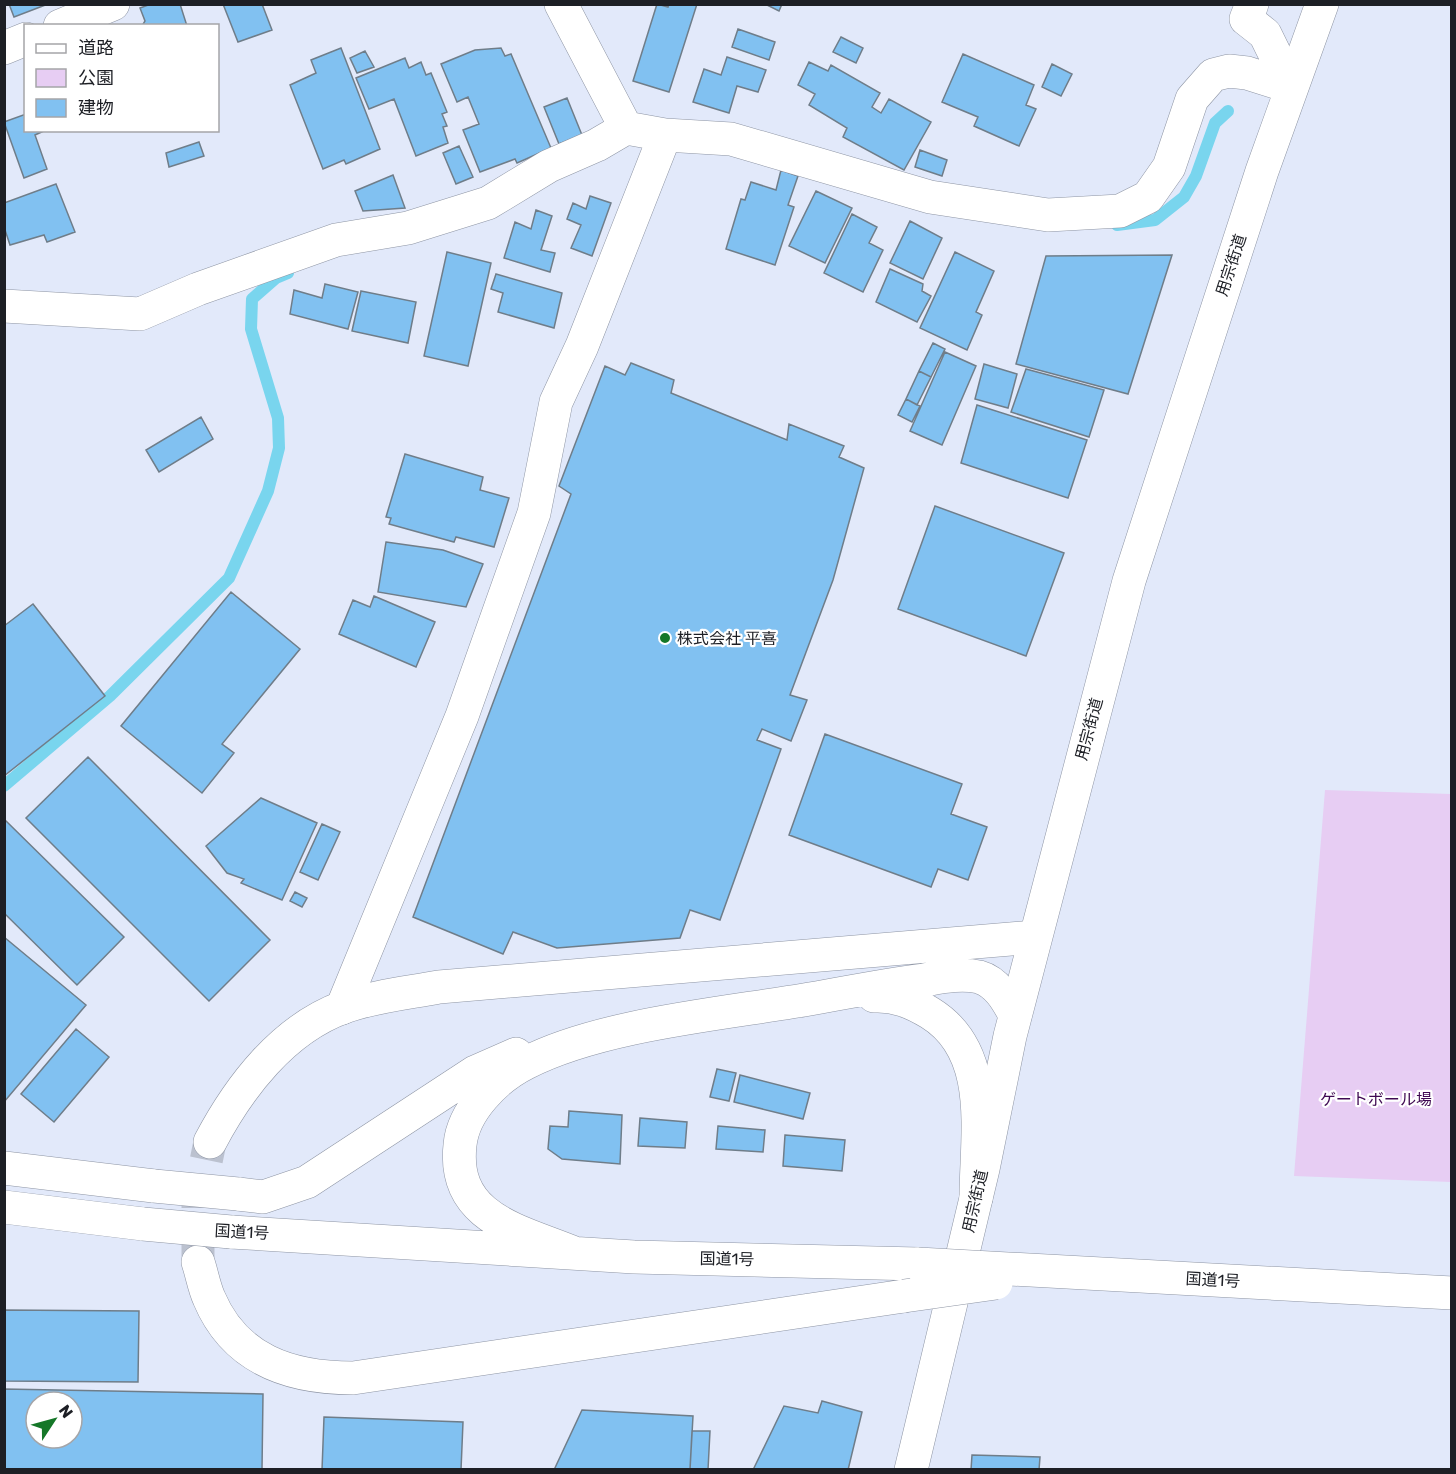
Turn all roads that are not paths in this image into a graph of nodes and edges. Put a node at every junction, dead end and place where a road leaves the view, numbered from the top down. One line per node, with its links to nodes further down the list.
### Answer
1 (113, 4): 5 (main road)
2 (561, 4): 9 (main road)
3 (1252, 4): 8 (main road)
4 (1322, 4): 8 (main road, 用宗街道)
5 (65, 24)
6 (24, 40): 7 (main road)
7 (4, 48)
8 (1291, 87): 10 (main road); 12 (main road, 用宗街道)
9 (626, 128): 10 (main road); 11 (main road)
10 (665, 135): 14 (main road)
11 (4, 306)
12 (1035, 937): 14 (main road); 15 (main road, 用宗街道)
13 (820, 997): 15 (main road); 16 (main road); 19 (main road)
14 (342, 1008): 17 (main road)
15 (1015, 1015): 19 (main road, 用宗街道)
16 (624, 1032): 18 (main road, bridge); 21 (main road)
17 (210, 1142)
18 (4, 1168)
19 (976, 1198): 25 (main road, 用宗街道)
20 (4, 1207): 21 (main road, 国道1号, bridge)
21 (572, 1252): 23 (main road, 国道1号, bridge)
22 (198, 1262): 23 (main road, bridge)
23 (1088, 1273): 24 (main road, 国道1号, bridge)
24 (1452, 1293)
25 (911, 1470)

